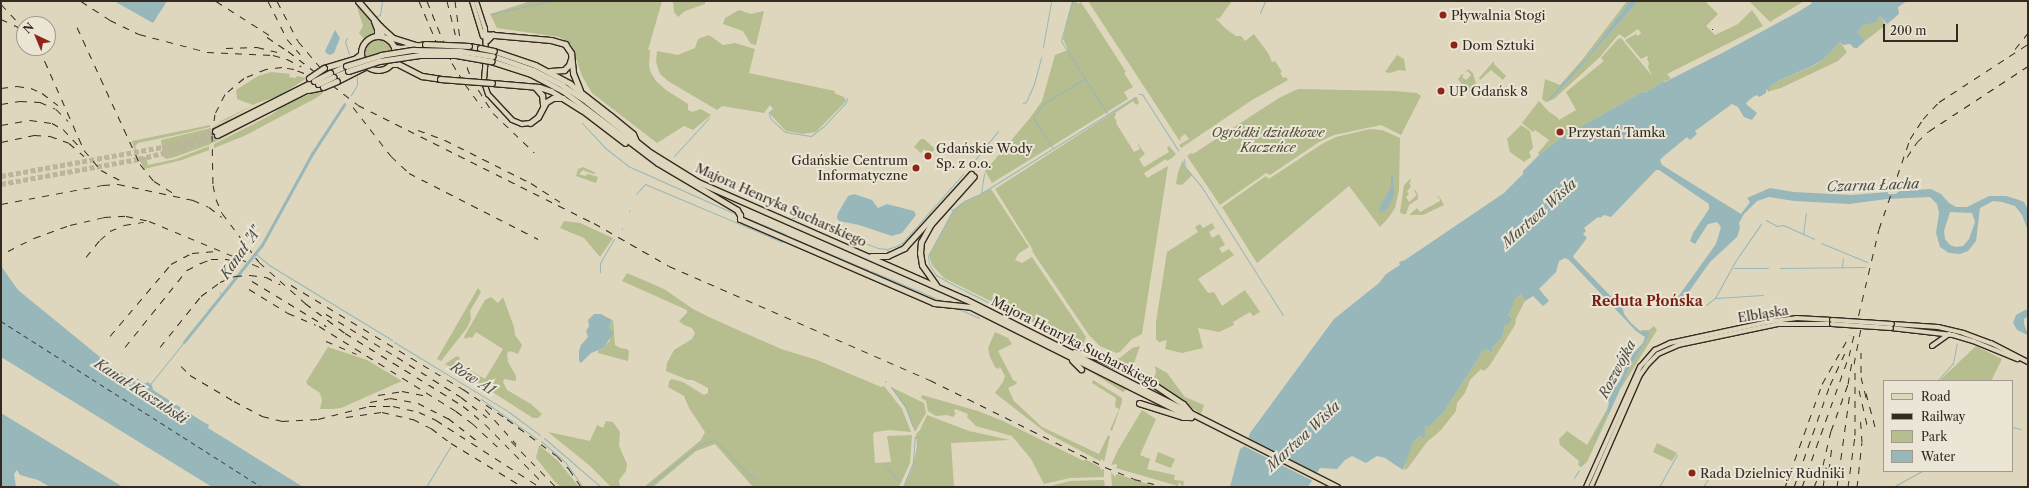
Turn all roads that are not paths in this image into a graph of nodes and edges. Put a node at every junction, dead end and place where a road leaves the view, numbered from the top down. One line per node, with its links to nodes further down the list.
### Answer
1 (358, 1): 4 (highway)
2 (472, 1): 6 (main road)
3 (476, 1): 6 (main road)
4 (372, 18): 5 (highway); 8 (highway)
5 (380, 26): 8 (highway); 10 (highway)
6 (484, 33): 7 (highway); 9 (main road); 11 (main road)
7 (493, 34): 9 (highway); 15 (highway)
8 (380, 36): 12 (highway); 13 (highway)
9 (487, 40): 11 (main road)
10 (416, 45): 12 (highway); 14 (highway, bridge)
11 (486, 46): 24 (main road)
12 (394, 47): 16 (highway)
13 (361, 54): 17 (highway); 19 (highway, bridge)
14 (493, 56): 18 (highway); 19 (highway, Majora Henryka Sucharskiego, bridge); 25 (highway, Majora Henryka Sucharskiego)
15 (572, 58): 18 (highway); 21 (highway)
16 (391, 64): 17 (highway); 20 (highway, bridge)
17 (368, 67): 19 (highway, bridge)
18 (546, 70): 21 (highway)
19 (316, 82): 19 (highway, Majora Henryka Sucharskiego)
20 (535, 87): 22 (highway); 23 (highway)
21 (580, 91): 25 (highway)
22 (565, 98): 23 (highway); 25 (highway)
23 (543, 105): 24 (highway)
24 (530, 122)
25 (634, 143): 26 (highway, Majora Henryka Sucharskiego); 36 (highway, Majora Henryka Sucharskiego)
26 (868, 256): 27 (highway, Majora Henryka Sucharskiego); 27 (highway)
27 (937, 286): 36 (highway, Majora Henryka Sucharskiego)
28 (1832, 322): 30 (main road, Elbląska, bridge); 46 (main road, Elbląska); 47 (main road, Elbląska)
29 (1947, 322): 31 (main road)
30 (1892, 326): 31 (main road, Elbląska); 32 (main road, Elbląska)
31 (1945, 329): 37 (main road, Elbląska)
32 (1940, 333): 33 (main road, Elbląska); 34 (main road)
33 (1949, 334): 34 (main road); 37 (main road, Elbląska)
34 (1941, 340): 35 (main road)
35 (1932, 346)
36 (1070, 354): 38 (highway); 39 (highway); 42 (highway, Majora Henryka Sucharskiego)
37 (2027, 362)
38 (1081, 369)
39 (1136, 375)
40 (1147, 380): 42 (highway)
41 (1139, 403): 42 (highway)
42 (1191, 415): 43 (highway, Majora Henryka Sucharskiego)
43 (1235, 438): 44 (highway, Majora Henryka Sucharskiego); 45 (highway, Majora Henryka Sucharskiego)
44 (1330, 487)
45 (1337, 487)
46 (1586, 487)
47 (1591, 487)

